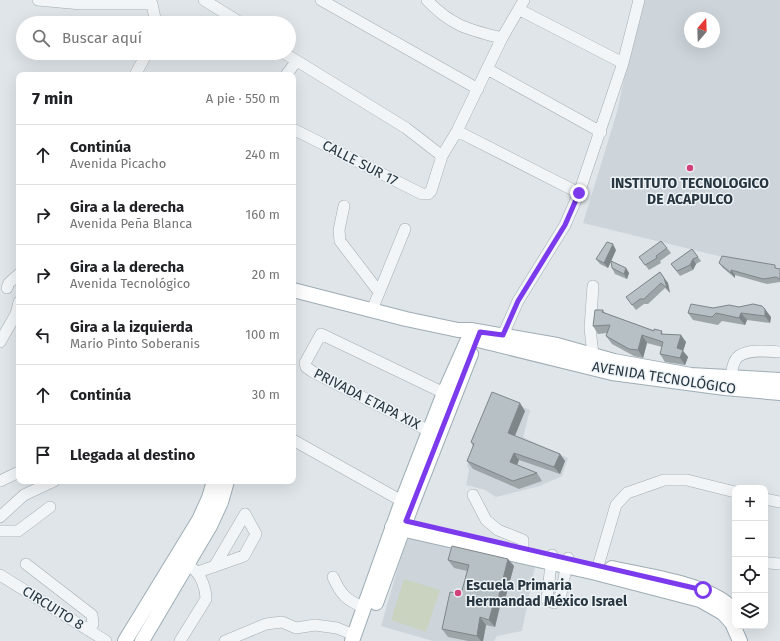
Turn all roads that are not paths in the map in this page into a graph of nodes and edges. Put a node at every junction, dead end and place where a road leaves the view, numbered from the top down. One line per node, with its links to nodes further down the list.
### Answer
1 (38, 0): 6 (street)
2 (204, 0): 7 (street)
3 (321, 0): 19 (street)
4 (428, 0): 11 (street)
5 (639, 0): 15 (street)
6 (150, 2): 9 (street)
7 (216, 3): 10 (street)
8 (521, 3): 11 (street); 15 (street)
9 (154, 16)
10 (225, 16)
11 (502, 38): 16 (street)
12 (143, 60): 17 (street)
13 (293, 60): 14 (street)
14 (296, 62): 18 (street); 23 (street)
15 (623, 63): 22 (street)
16 (488, 70): 19 (street); 22 (street)
17 (137, 72)
18 (288, 72)
19 (478, 89): 21 (street)
20 (296, 131): 23 (street, CALLE SUR 17)
21 (457, 131): 23 (street); 24 (street)
22 (601, 132): 24 (street)
23 (442, 156)
24 (579, 193): 35 (street)
25 (344, 206): 31 (street)
26 (405, 229): 31 (street)
27 (16, 277): 29 (street)
28 (592, 286): 38 (street)
29 (7, 288)
30 (296, 291): 32 (main road, AVENIDA TECNOLÓGICO)
31 (379, 292): 32 (street)
32 (372, 310): 34 (main road, AVENIDA TECNOLÓGICO)
33 (16, 317): 36 (street)
34 (471, 334): 35 (main road, AVENIDA TECNOLÓGICO); 41 (main road); 42 (main road, AVENIDA TECNOLÓGICO); 54 (main road)
35 (503, 335): 38 (main road, AVENIDA TECNOLÓGICO)
36 (0, 342)
37 (780, 352): 39 (street)
38 (593, 355): 39 (main road, AVENIDA TECNOLÓGICO)
39 (731, 377): 40 (main road, AVENIDA TECNOLÓGICO)
40 (780, 380)
41 (444, 393): 43 (main road); 43 (street, PRIVADA ETAPA XIX)
42 (780, 393)
43 (429, 431): 54 (main road)
44 (296, 442): 54 (street)
45 (16, 473): 46 (street)
46 (0, 481)
47 (48, 484): 56 (street)
48 (213, 484): 74 (main road)
49 (226, 484): 64 (main road)
50 (732, 491): 65 (street)
51 (473, 495): 59 (street)
52 (768, 500): 53 (street)
53 (780, 502)
54 (406, 504): 57 (main road)
55 (50, 507): 58 (street)
56 (0, 517)
57 (399, 524): 59 (main road); 60 (main road); 68 (main road); 72 (main road)
58 (0, 531)
59 (523, 548): 60 (main road)
60 (552, 559): 61 (main road); 61 (street)
61 (567, 562): 65 (main road)
62 (26, 564): 71 (street)
63 (214, 567): 63 (street); 64 (street)
64 (192, 568): 75 (main road); 76 (street)
65 (597, 569): 69 (main road); 78 (main road)
66 (0, 575): 71 (street, CIRCUITO 8)
67 (332, 577): 68 (street)
68 (365, 608): 72 (main road)
69 (732, 608)
70 (743, 629): 79 (main road)
71 (88, 630): 73 (street, CIRCUITO 8)
72 (356, 639): 77 (street)
73 (106, 641)
74 (125, 641)
75 (142, 641)
76 (180, 641)
77 (225, 641)
78 (740, 641)
79 (747, 641)

